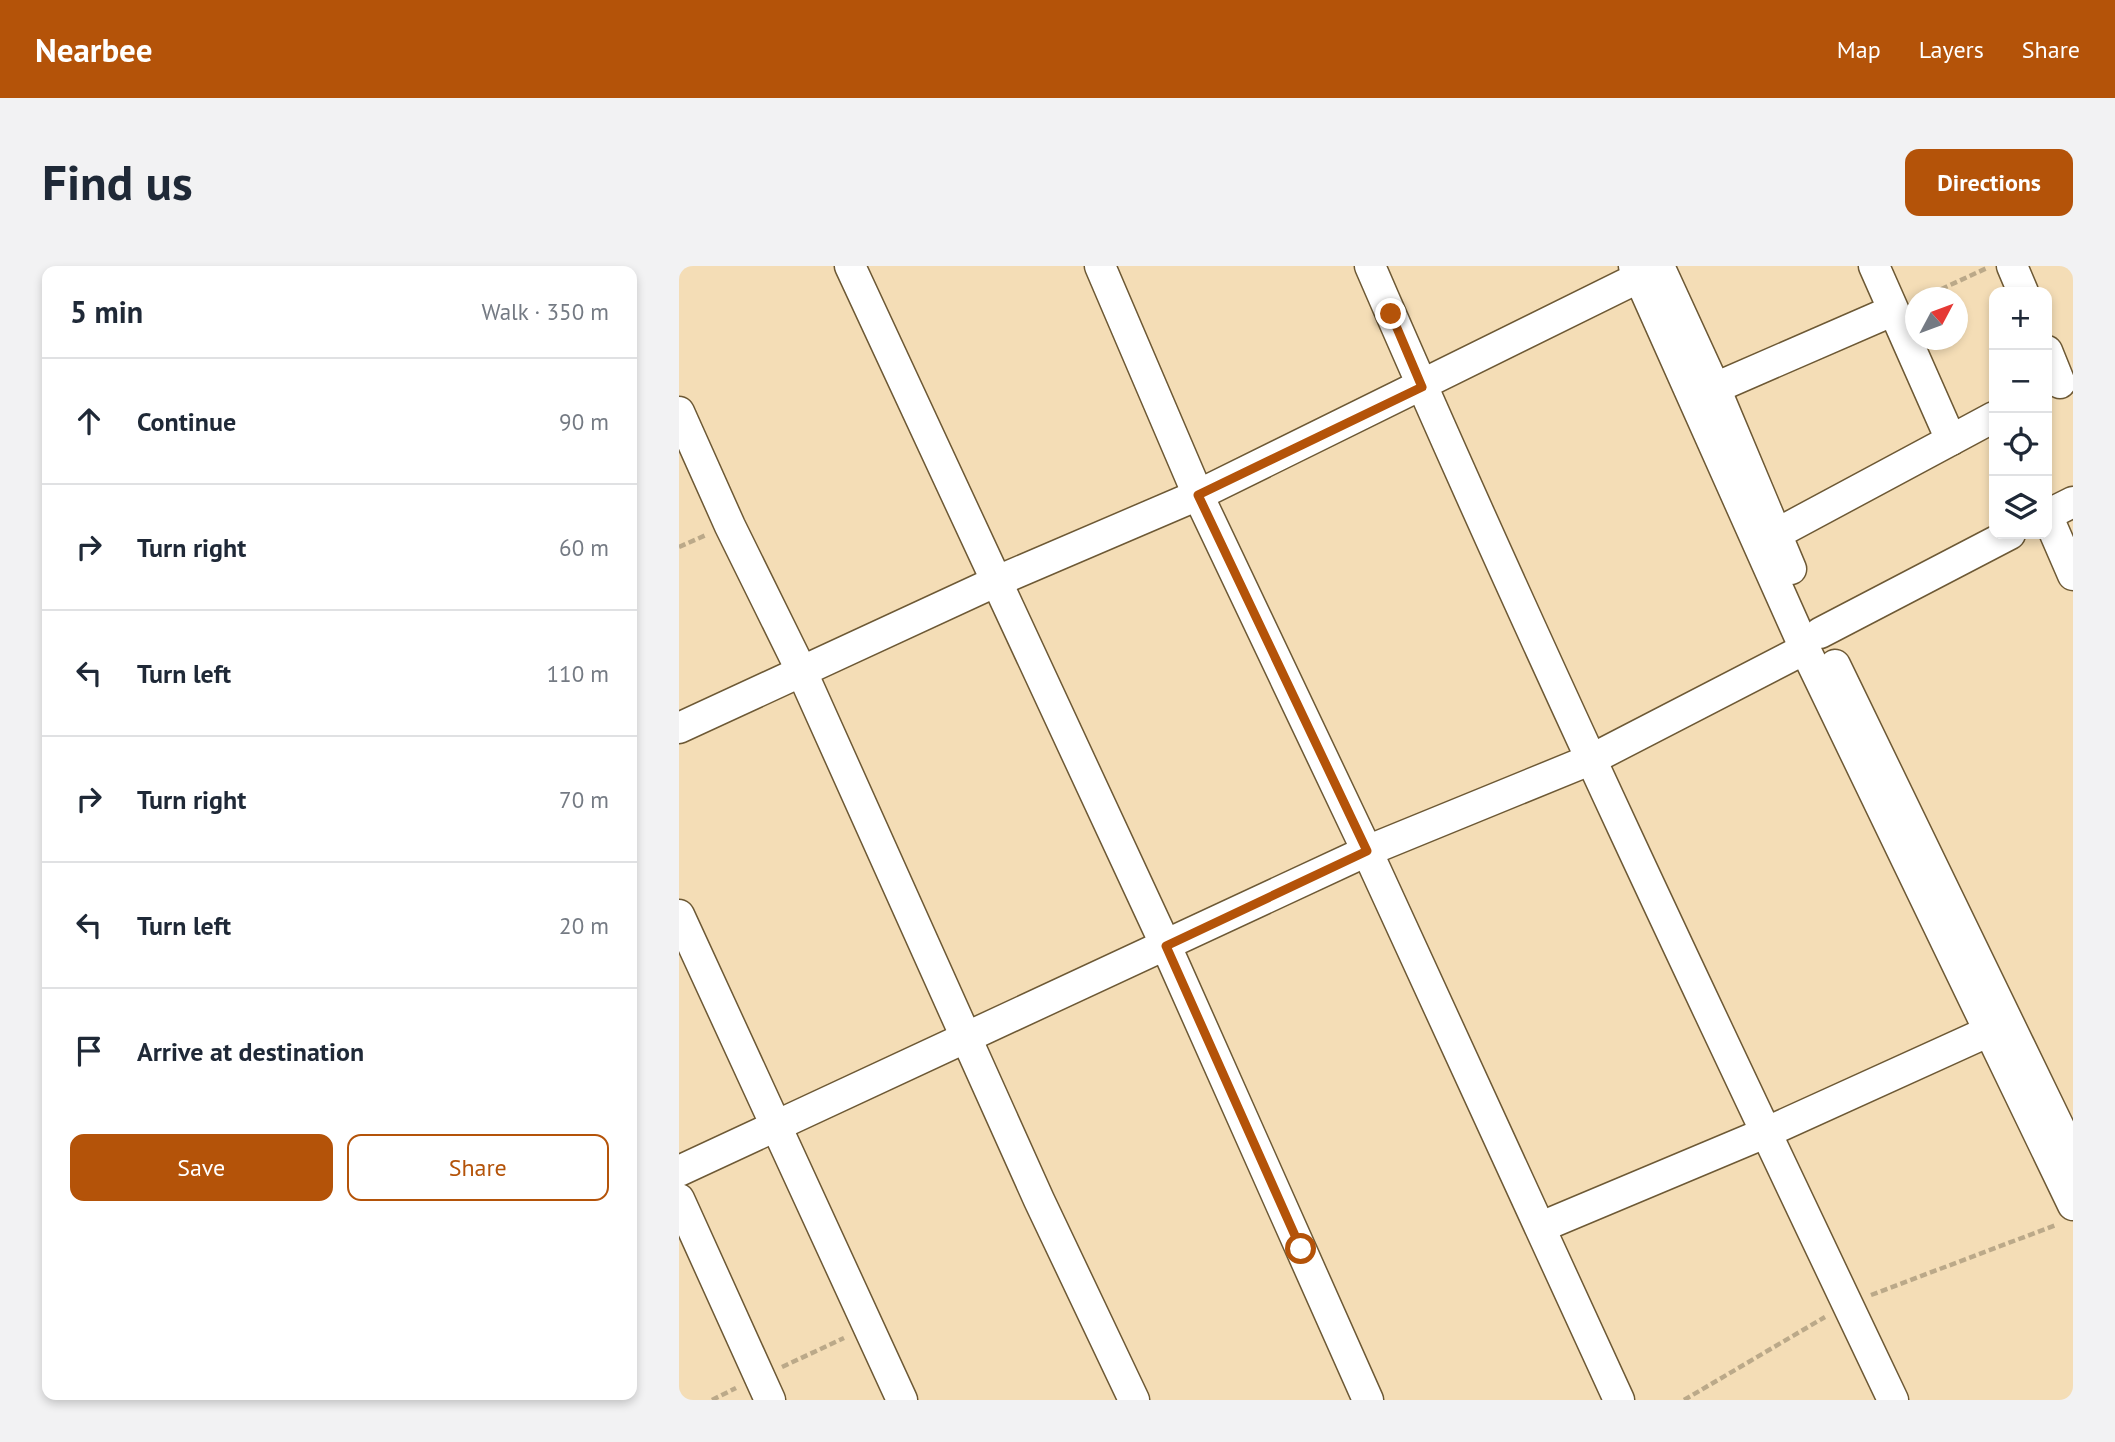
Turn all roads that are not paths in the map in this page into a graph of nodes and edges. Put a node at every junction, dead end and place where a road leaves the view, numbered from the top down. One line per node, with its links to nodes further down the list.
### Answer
1 (849, 266): 23 (street)
2 (1100, 266): 16 (street)
3 (1370, 266): 11 (street)
4 (1874, 266): 8 (street)
5 (2012, 266): 7 (street)
6 (1648, 269): 11 (street); 12 (street); 24 (street)
7 (2021, 287)
8 (1892, 311): 12 (street); 15 (street)
9 (2052, 363): 10 (street)
10 (2060, 382)
11 (1422, 387): 16 (street); 27 (street)
12 (1715, 388): 20 (street)
13 (679, 412): 25 (street)
14 (1989, 420): 15 (street)
15 (1951, 440): 20 (street)
16 (1198, 495): 23 (street); 28 (street)
17 (2073, 502): 18 (street)
18 (2052, 512)
19 (2052, 527): 22 (street)
20 (1776, 534): 24 (street)
21 (2001, 539): 24 (street)
22 (2073, 575)
23 (995, 582): 25 (street); 30 (street)
24 (1812, 641): 27 (street); 31 (street)
25 (801, 670): 26 (street); 32 (street)
26 (679, 728)
27 (1592, 759): 28 (street); 34 (street)
28 (1367, 851): 30 (street); 39 (street)
29 (679, 915): 33 (street)
30 (1166, 946): 32 (street); 43 (street)
31 (1998, 1027): 34 (street); 35 (street); 38 (street)
32 (967, 1039): 33 (street); 42 (street)
33 (776, 1125): 36 (street); 41 (street)
34 (1765, 1133): 39 (street); 45 (street)
35 (2073, 1156)
36 (679, 1171)
37 (679, 1199): 40 (street)
38 (2073, 1205)
39 (1541, 1227): 44 (street)
40 (765, 1389)
41 (902, 1400)
42 (1134, 1400)
43 (1368, 1400)
44 (1619, 1400)
45 (1893, 1400)

